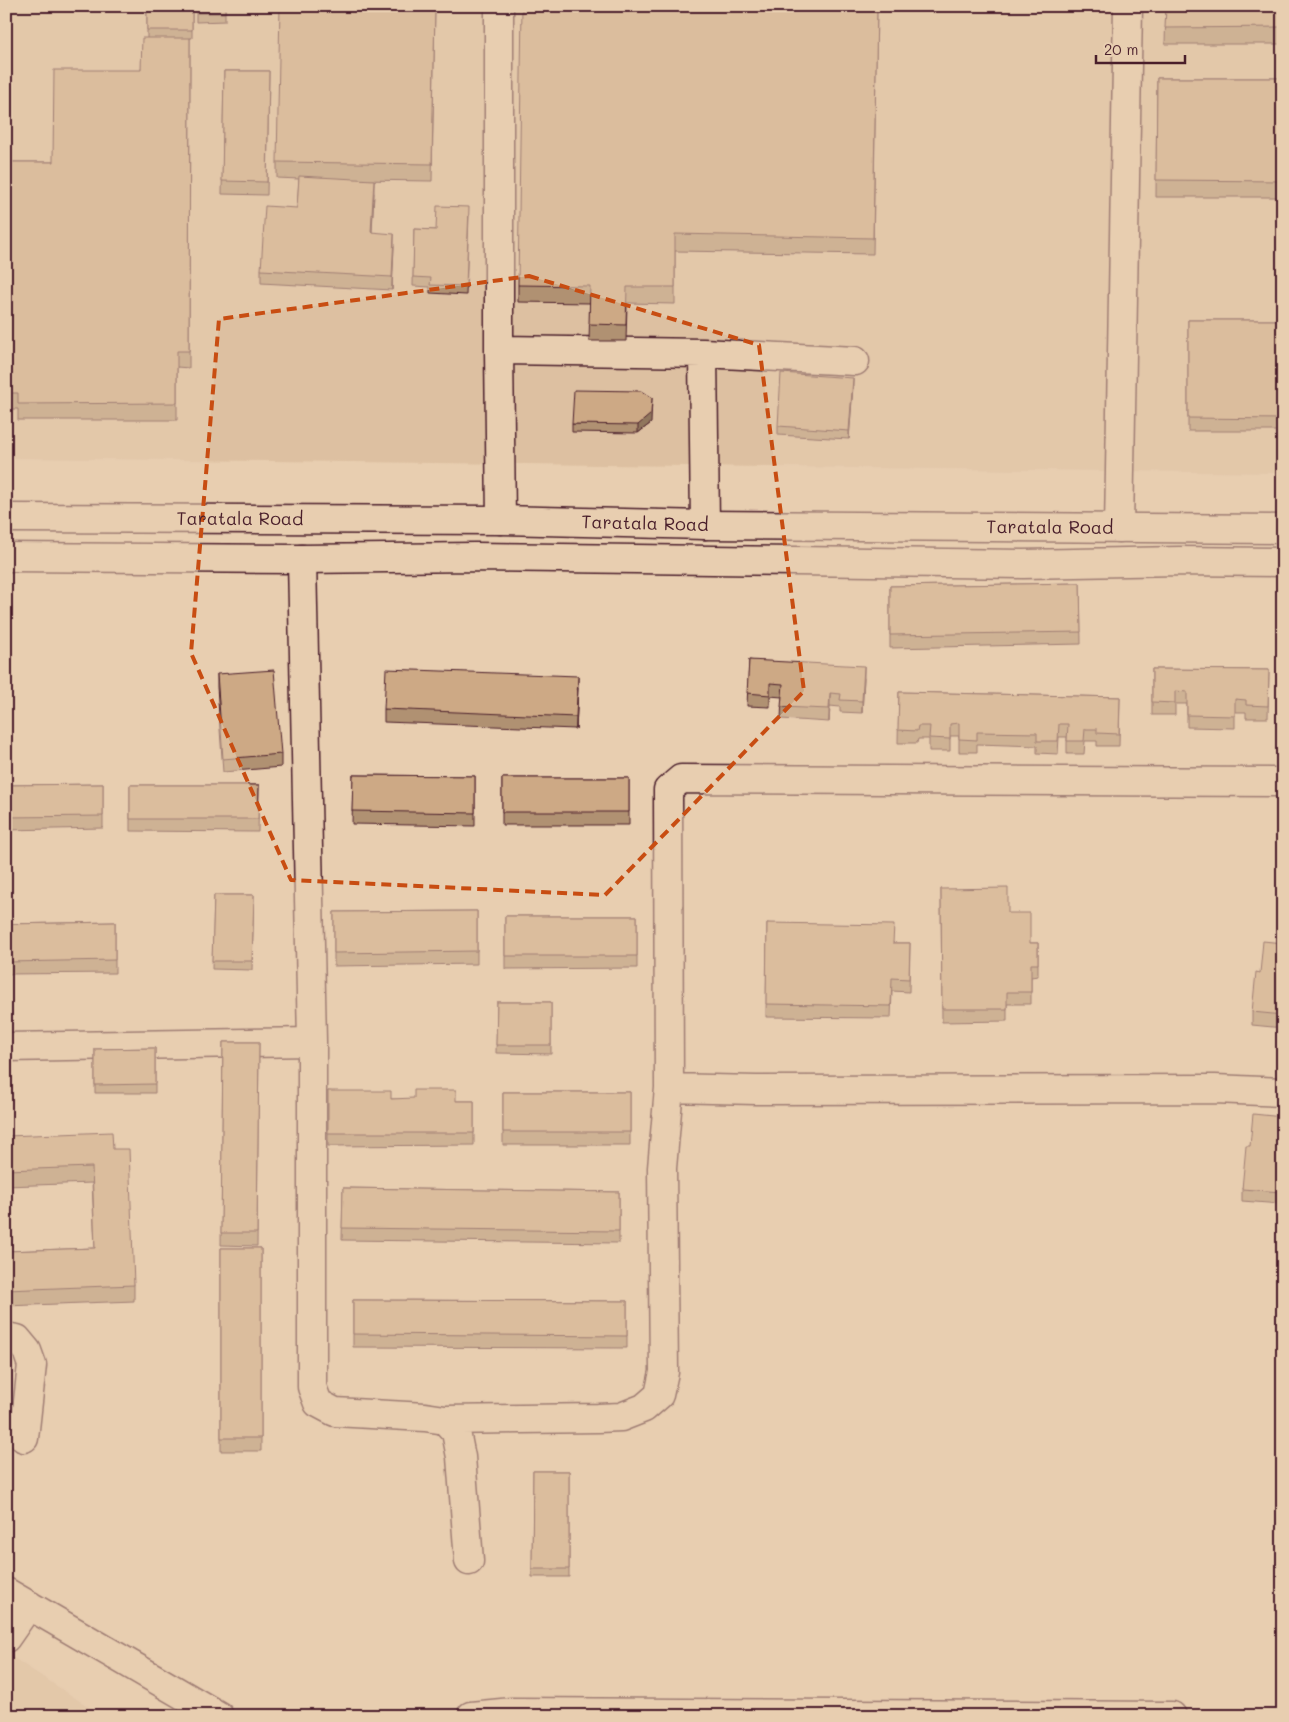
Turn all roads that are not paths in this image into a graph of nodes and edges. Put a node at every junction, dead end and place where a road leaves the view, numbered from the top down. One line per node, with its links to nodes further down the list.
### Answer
1 (499, 6): 3 (main road)
2 (1128, 6): 9 (main road)
3 (499, 350): 4 (main road); 7 (main road)
4 (703, 354): 5 (main road); 8 (main road)
5 (855, 361)
6 (6, 518): 7 (main road, Taratala Road)
7 (501, 520): 8 (main road, Taratala Road)
8 (705, 525): 9 (main road, Taratala Road)
9 (1119, 528): 10 (main road, Taratala Road)
10 (1283, 529)
11 (6, 557): 12 (main road)
12 (302, 559): 13 (main road); 15 (main road)
13 (1283, 562)
14 (1283, 782): 17 (main road)
15 (312, 1042): 16 (main road); 20 (main road)
16 (6, 1047)
17 (669, 1088): 18 (main road); 20 (main road)
18 (1283, 1092)
19 (6, 1337): 21 (main road)
20 (445, 1420): 22 (main road)
21 (24, 1438)
22 (469, 1561)
23 (17, 1598): 24 (main road); 25 (main road)
24 (6, 1638)
25 (219, 1716)
26 (471, 1716): 27 (main road)
27 (1172, 1716)

